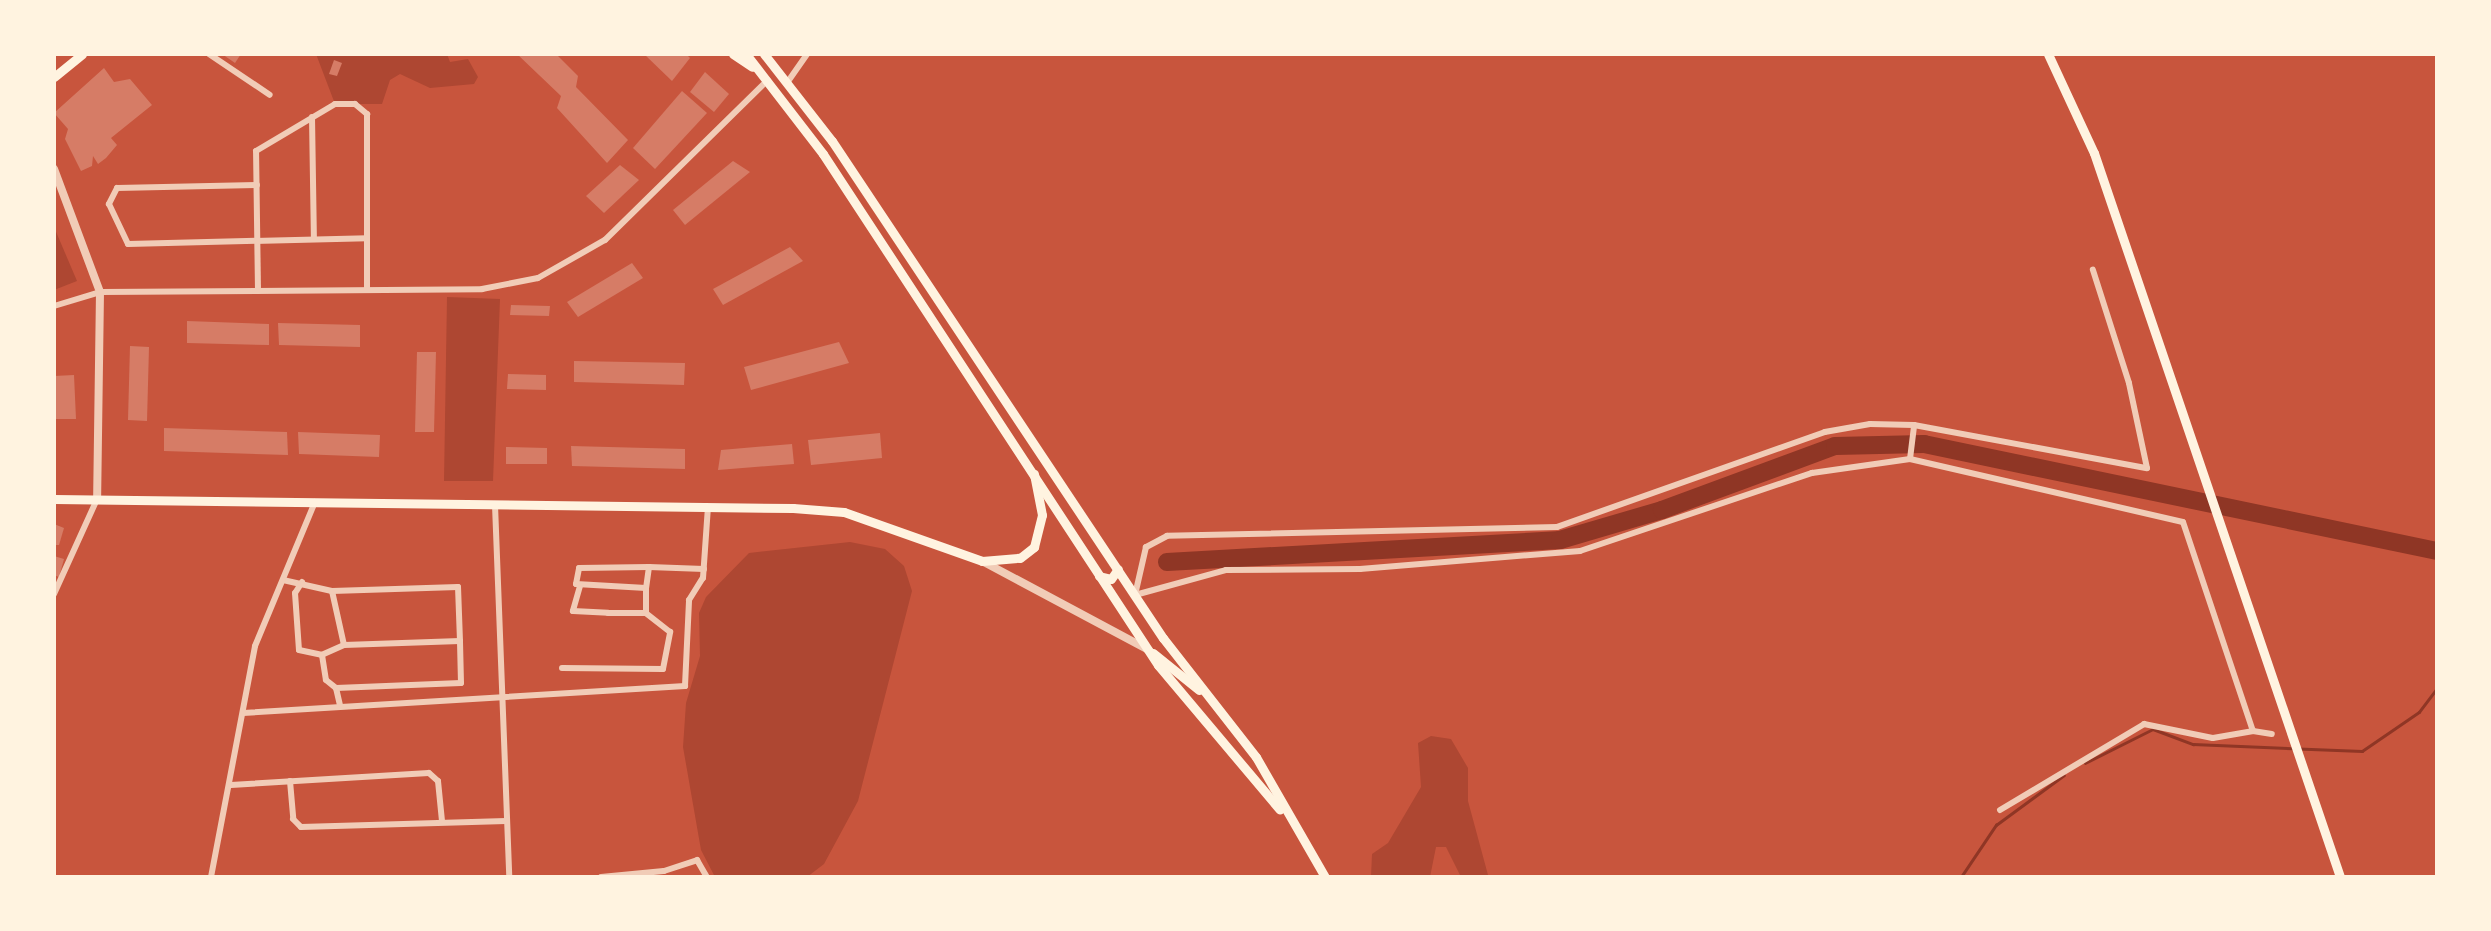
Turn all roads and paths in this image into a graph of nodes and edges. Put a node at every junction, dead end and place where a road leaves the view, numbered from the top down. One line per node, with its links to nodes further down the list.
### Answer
1 (82, 54): 9 (main road)
2 (209, 54): 12 (street)
3 (733, 54): 10 (main road)
4 (746, 54): 10 (main road)
5 (764, 54): 11 (main road)
6 (770, 54): 11 (main road)
7 (807, 54): 11 (street)
8 (2048, 54): 68 (main road)
9 (54, 77)
10 (766, 77): 20 (street); 26 (main road)
11 (789, 80): 35 (main road)
12 (270, 95)
13 (312, 117): 15 (street); 16 (street); 17 (street)
14 (54, 169): 22 (street)
15 (257, 185): 18 (street); 18 (street)
16 (367, 238): 17 (street); 20 (street)
17 (314, 239): 18 (street)
18 (257, 241): 21 (street)
19 (2093, 270): 24 (street)
20 (367, 289): 21 (street)
21 (258, 290): 22 (street)
22 (100, 292): 23 (street); 28 (street)
23 (54, 306)
24 (1914, 426): 25 (street); 43 (street)
25 (1910, 459): 43 (street); 55 (street)
26 (1034, 474): 32 (main road); 36 (main road)
27 (54, 499): 28 (main road)
28 (97, 499): 29 (main road); 42 (street)
29 (315, 502): 30 (main road); 37 (street)
30 (495, 505): 31 (main road); 51 (street)
31 (708, 507): 32 (main road); 34 (street)
32 (982, 561): 47 (street)
33 (649, 568): 34 (street); 39 (street); 40 (street)
34 (704, 569): 51 (street)
35 (1118, 569): 36 (main road); 43 (main road)
36 (1099, 576): 47 (main road)
37 (283, 580): 38 (street); 54 (street)
38 (302, 582): 41 (street); 48 (street)
39 (580, 586): 40 (street); 44 (street)
40 (646, 587): 44 (street)
41 (332, 591): 45 (street); 46 (street)
42 (54, 594)
43 (1135, 595): 52 (main road)
44 (646, 614): 49 (street)
45 (460, 641): 46 (street); 50 (street)
46 (344, 645): 48 (street)
47 (1149, 650): 52 (main road); 62 (main road)
48 (322, 654): 50 (street)
49 (562, 668)
50 (336, 688): 53 (street)
51 (501, 696): 53 (street); 61 (street)
52 (1210, 699): 62 (main road)
53 (340, 706): 54 (street)
54 (243, 713): 58 (street)
55 (2253, 731): 56 (street); 59 (street)
56 (2272, 734)
57 (290, 781): 58 (street); 60 (street); 60 (street)
58 (231, 785): 63 (street)
59 (2000, 810)
60 (442, 821): 61 (street)
61 (506, 821): 64 (street)
62 (1297, 830): 67 (main road)
63 (211, 877)
64 (509, 877)
65 (601, 877): 66 (street)
66 (707, 877)
67 (1325, 877)
68 (2340, 877)

